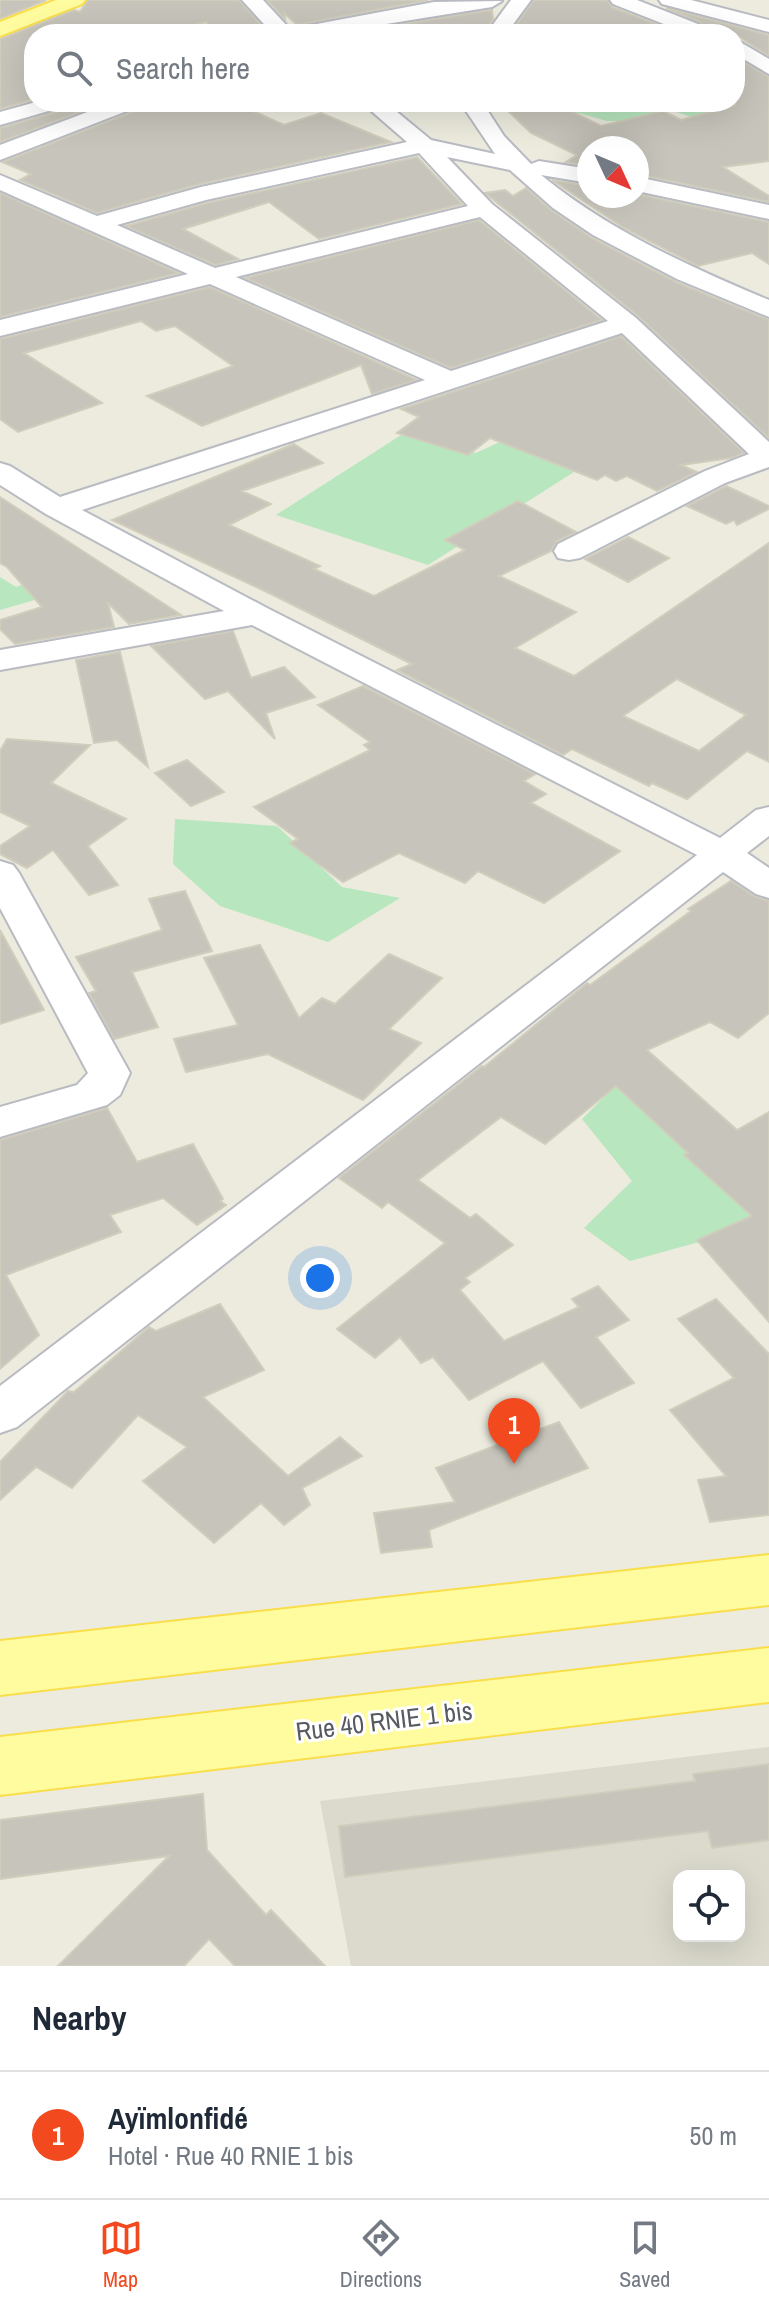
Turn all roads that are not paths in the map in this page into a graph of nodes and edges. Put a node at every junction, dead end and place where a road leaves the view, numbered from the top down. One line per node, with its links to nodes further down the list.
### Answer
1 (75, 0): 13 (main road)
2 (252, 0): 7 (street)
3 (521, 0): 10 (street)
4 (620, 0): 11 (street)
5 (669, 0): 12 (street)
6 (493, 1): 8 (street); 9 (street)
7 (275, 24)
8 (347, 24)
9 (476, 24)
10 (501, 24)
11 (681, 24)
12 (769, 26)
13 (0, 30)
14 (745, 52): 15 (street)
15 (769, 68)
16 (24, 112): 21 (street)
17 (107, 112): 23 (street)
18 (384, 112): 22 (street)
19 (477, 112): 24 (street)
20 (497, 112): 24 (street)
21 (0, 119)
22 (424, 145): 24 (street); 28 (street); 30 (street)
23 (0, 153)
24 (530, 167): 25 (street); 32 (street); 33 (street)
25 (577, 174)
26 (0, 182): 30 (street)
27 (649, 187): 29 (street)
28 (484, 209): 31 (street); 34 (street)
29 (769, 212)
30 (95, 224): 31 (street)
31 (210, 276): 35 (street); 36 (street)
32 (769, 299)
33 (769, 309)
34 (627, 323): 36 (street); 37 (street)
35 (0, 328)
36 (450, 381): 39 (street)
37 (768, 457): 40 (street)
38 (0, 472): 39 (street)
39 (57, 508): 41 (street)
40 (569, 551)
41 (256, 615): 42 (street); 44 (street)
42 (0, 660)
43 (769, 818): 44 (street)
44 (723, 854): 46 (street); 48 (street)
45 (0, 873): 47 (street)
46 (769, 886)
47 (0, 1122)
48 (0, 1413)
49 (769, 1580): 50 (main road)
50 (0, 1668)
51 (769, 1675): 52 (main road, Rue 40 RNIE 1 bis)
52 (0, 1766)

